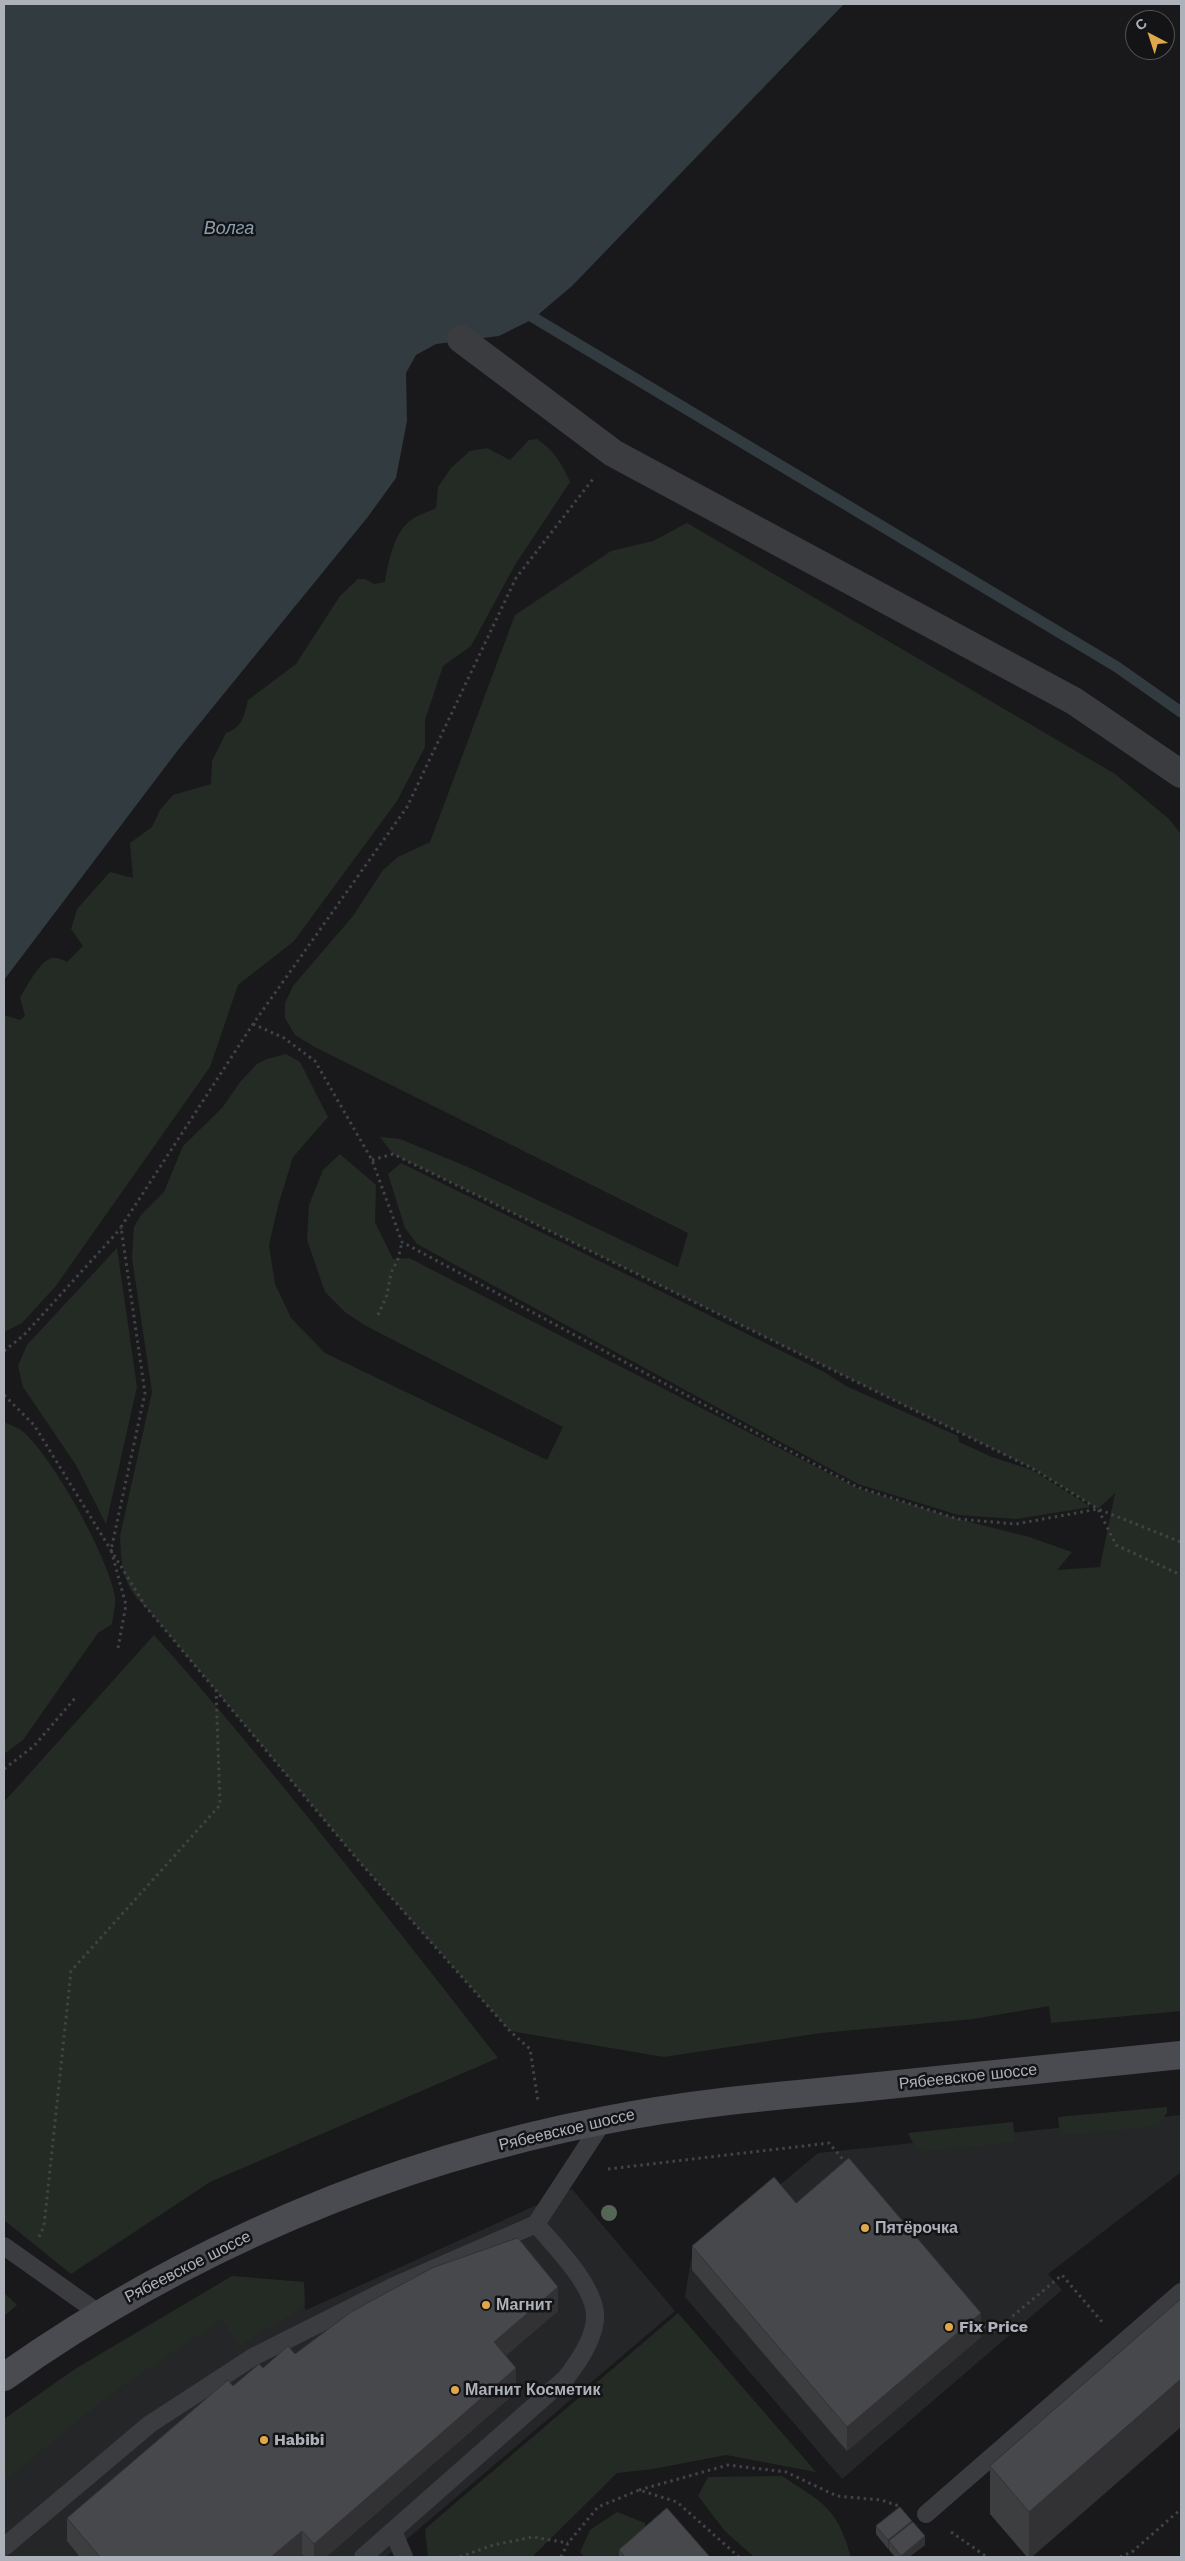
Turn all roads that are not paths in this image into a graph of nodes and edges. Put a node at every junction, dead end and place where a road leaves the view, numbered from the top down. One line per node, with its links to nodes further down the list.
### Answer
1 (461, 339): 2 (street)
2 (1181, 774)
3 (1181, 2055): 4 (street, Рябеевское шоссе)
4 (604, 2120): 5 (lane); 8 (street, Рябеевское шоссе)
5 (536, 2224): 11 (lane); 12 (lane)
6 (4, 2246): 8 (lane)
7 (1181, 2292): 10 (lane)
8 (100, 2314): 9 (street, Рябеевское шоссе)
9 (4, 2377)
10 (926, 2514)
11 (393, 2531): 13 (lane); 14 (lane)
12 (4, 2547)
13 (363, 2557)
14 (404, 2557)

